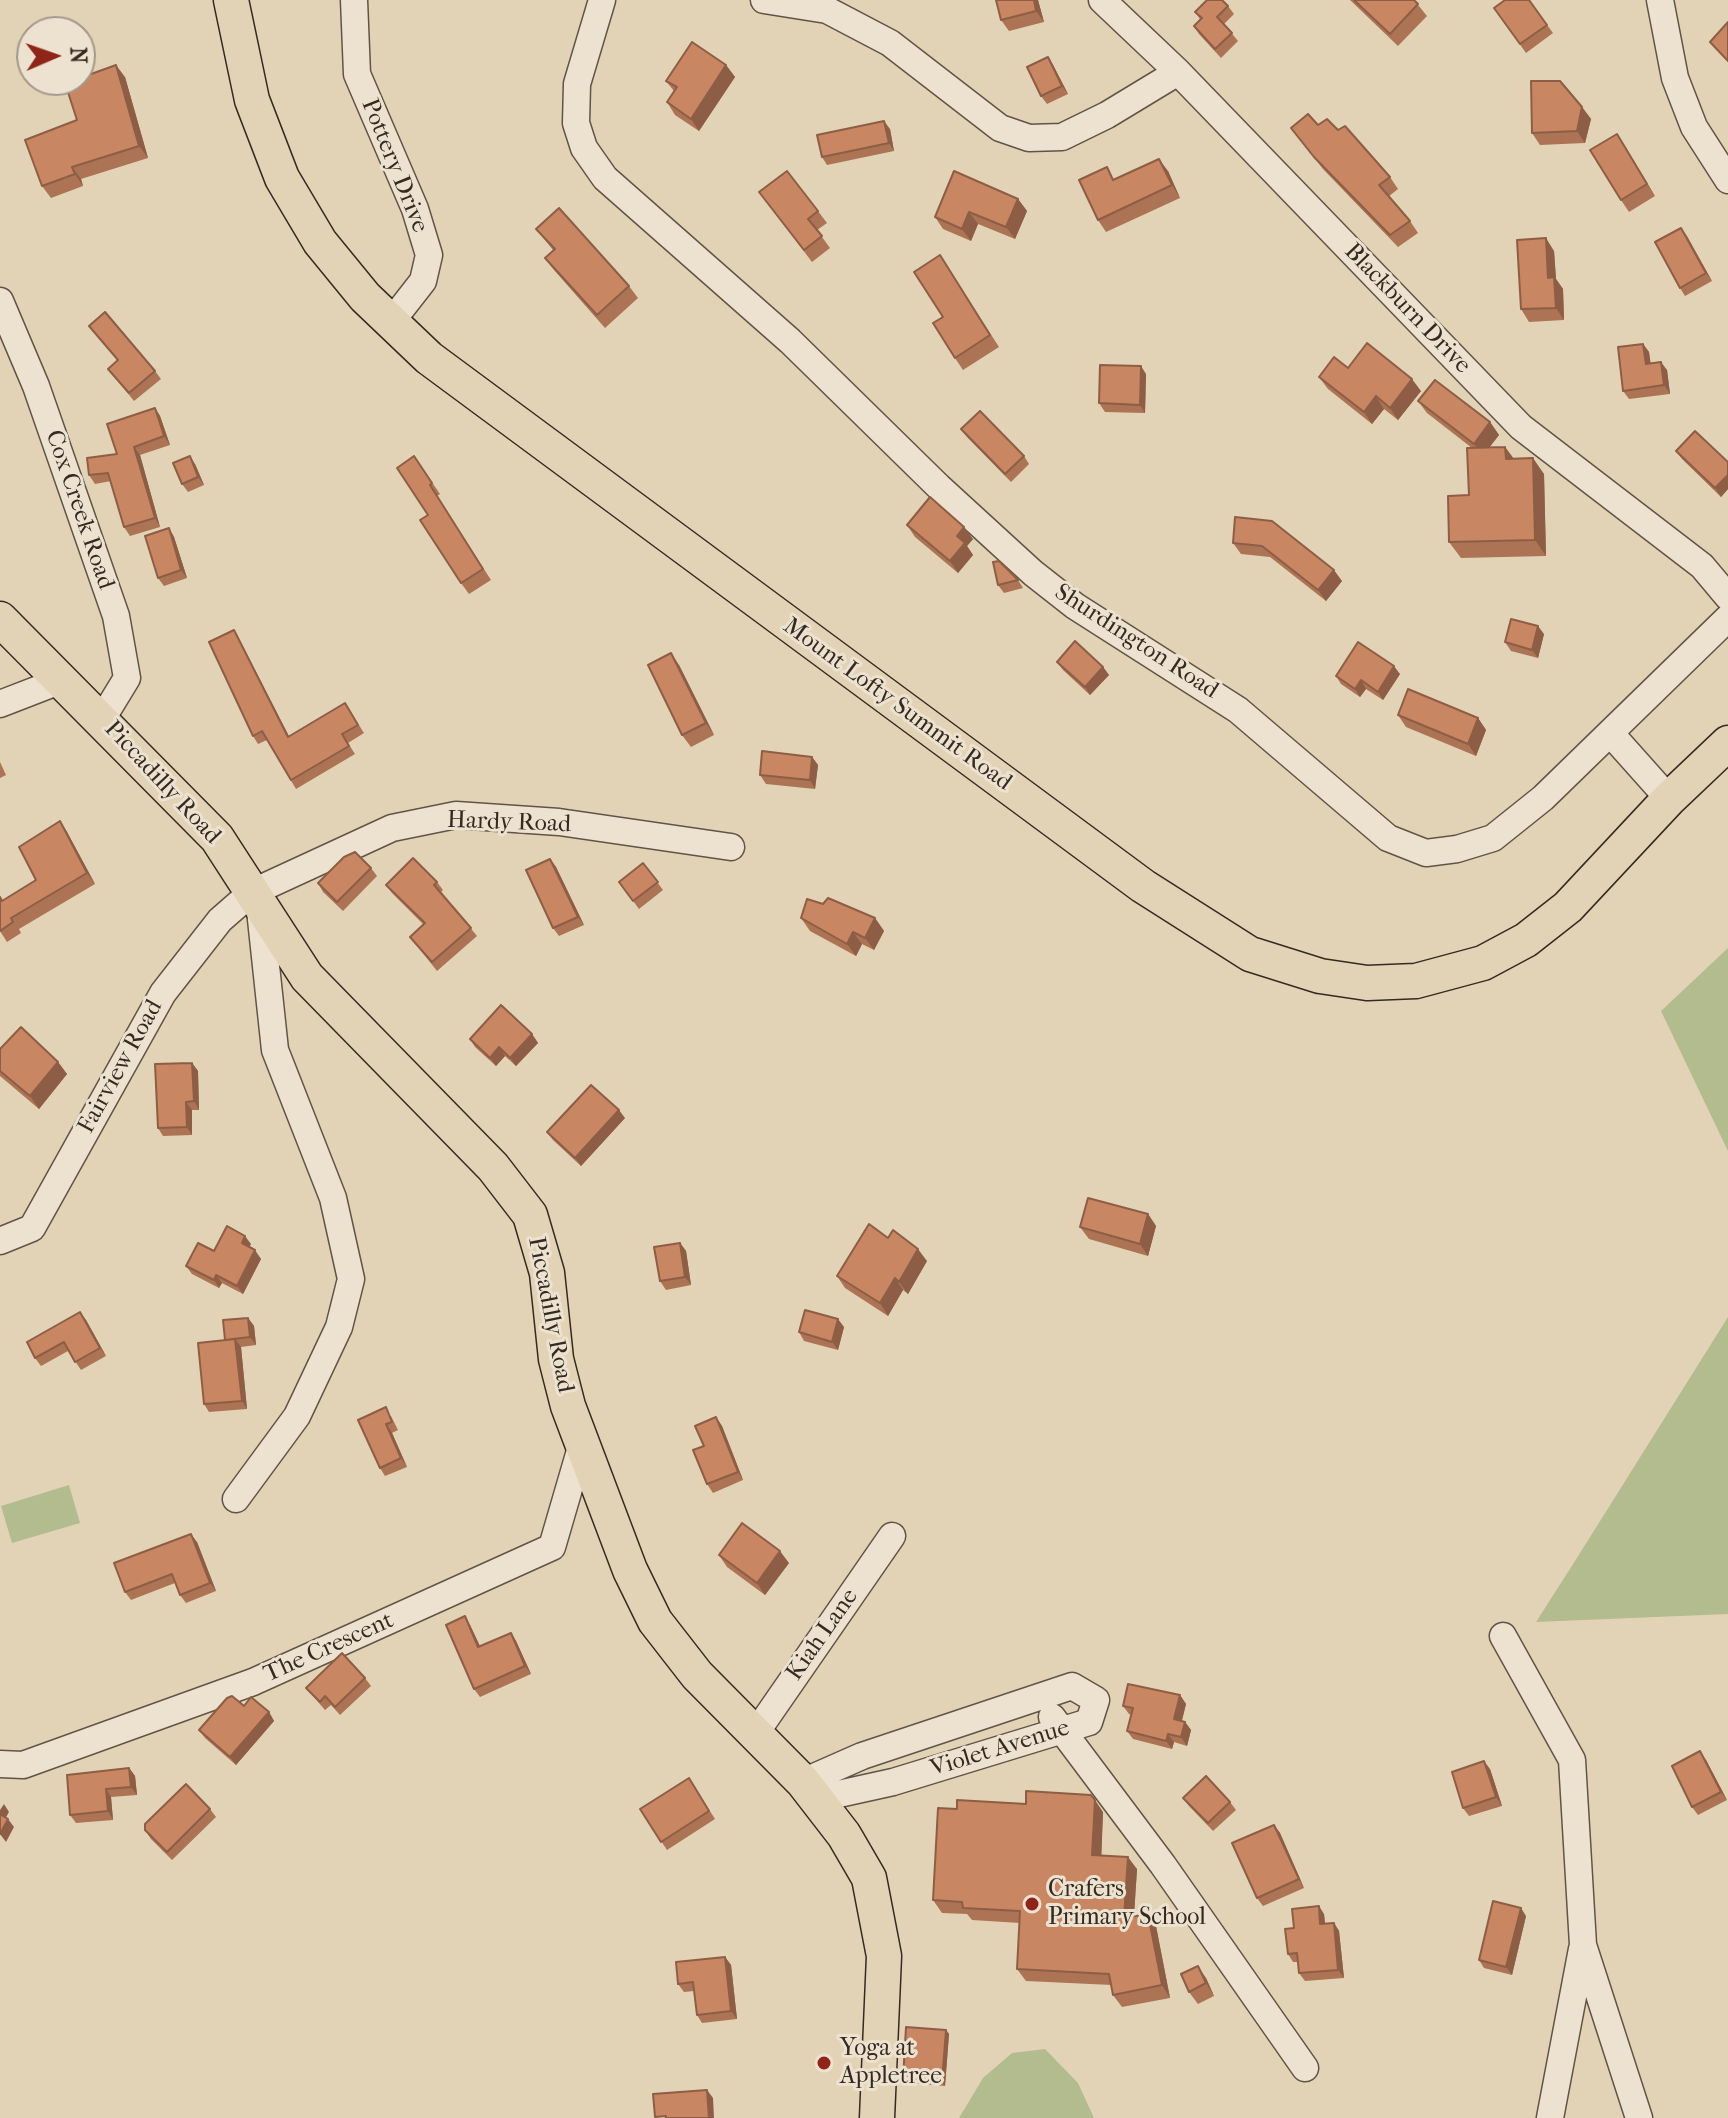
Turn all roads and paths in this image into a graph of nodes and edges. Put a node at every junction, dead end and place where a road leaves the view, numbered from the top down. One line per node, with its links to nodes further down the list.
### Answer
1 (231, 0): 10 (main road, Mount Lofty Summit Road)
2 (354, 0): 10 (street, Pottery Drive)
3 (602, 0): 17 (street, Shurdington Road)
4 (764, 0): 7 (street)
5 (1102, 0): 7 (street, Blackburn Drive)
6 (1660, 0): 8 (street)
7 (1178, 72): 11 (street, Blackburn Drive)
8 (1728, 180)
9 (0, 301): 16 (street, Cox Creek Road)
10 (391, 322): 19 (main road, Mount Lofty Summit Road)
11 (1728, 597)
12 (1728, 618): 17 (street, Shurdington Road)
13 (0, 619): 14 (main road, Piccadilly Road)
14 (62, 680): 15 (street); 16 (main road, Piccadilly Road)
15 (0, 704)
16 (102, 719): 21 (main road, Piccadilly Road)
17 (1611, 734): 19 (street)
18 (1728, 743): 19 (main road, Mount Lofty Summit Road)
19 (1669, 799)
20 (731, 847): 21 (street, Hardy Road)
21 (256, 902): 22 (street, Fairview Road); 23 (main road, Piccadilly Road); 24 (street)
22 (0, 1241)
23 (582, 1444): 29 (main road, Piccadilly Road); 30 (street, The Crescent)
24 (236, 1499)
25 (892, 1536): 29 (street, Kiah Lane)
26 (1503, 1636): 32 (street)
27 (1034, 1697): 28 (street); 28 (street, Violet Avenue); 31 (street, Violet Avenue)
28 (1063, 1729): 31 (street, Violet Avenue); 33 (street)
29 (755, 1734): 31 (main road, Piccadilly Road)
30 (0, 1764)
31 (810, 1790): 34 (main road, Piccadilly Road)
32 (1583, 1945): 35 (street); 36 (street)
33 (1305, 2068)
34 (877, 2118)
35 (1550, 2118)
36 (1639, 2118)

